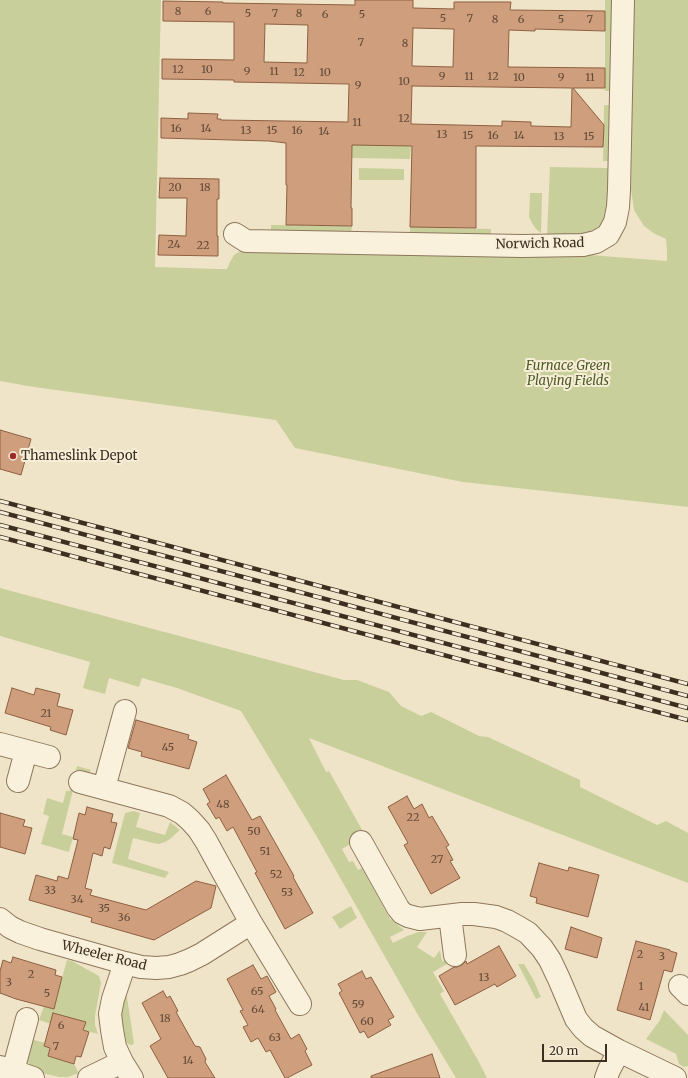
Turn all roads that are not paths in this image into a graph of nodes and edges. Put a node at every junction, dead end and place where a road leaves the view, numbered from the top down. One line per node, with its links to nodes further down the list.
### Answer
1 (623, 0): 2 (street, Norwich Road)
2 (235, 234)
3 (125, 711): 9 (street)
4 (0, 744): 5 (street)
5 (26, 751): 6 (street); 7 (street)
6 (49, 757)
7 (18, 781)
8 (80, 782): 9 (street)
9 (104, 788): 13 (street)
10 (361, 842): 11 (street)
11 (450, 916): 14 (street); 18 (street)
12 (0, 918): 15 (street, Wheeler Road)
13 (251, 923): 15 (street, Wheeler Road); 16 (street)
14 (455, 955)
15 (125, 963): 20 (street)
16 (300, 1004)
17 (27, 1019): 19 (street)
18 (619, 1051): 23 (street); 24 (street)
19 (6, 1069): 21 (street)
20 (127, 1070): 22 (street)
21 (34, 1078)
22 (89, 1078)
23 (606, 1078)
24 (675, 1078)

